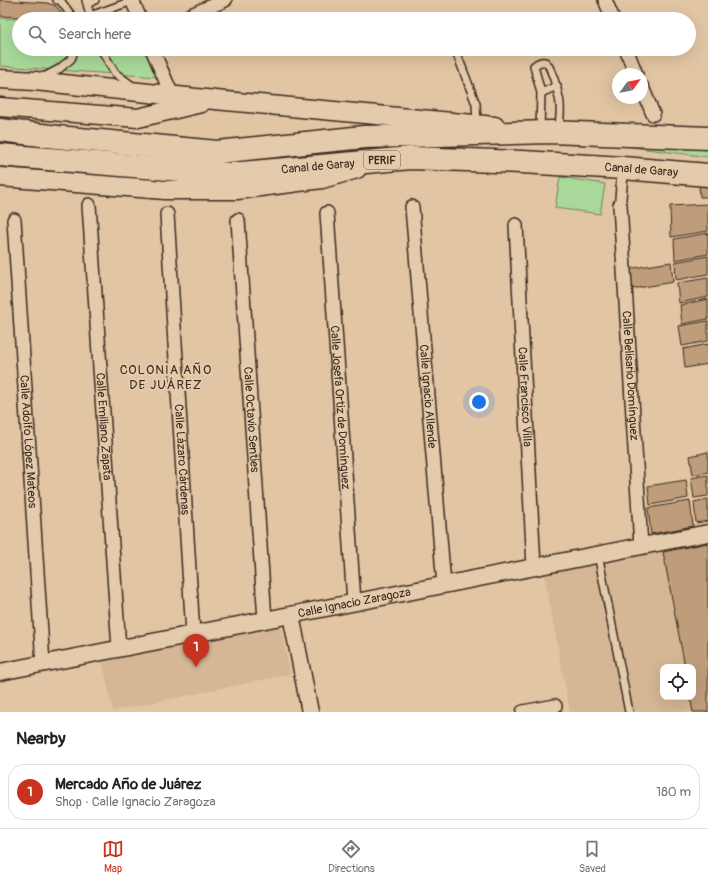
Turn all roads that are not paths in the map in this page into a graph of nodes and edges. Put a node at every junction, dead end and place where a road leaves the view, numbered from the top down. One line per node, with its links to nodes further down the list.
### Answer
1 (58, 0): 7 (lane)
2 (94, 0): 6 (lane)
3 (132, 0): 9 (lane); 10 (street)
4 (225, 0): 11 (street)
5 (605, 0): 12 (street)
6 (87, 2): 8 (lane)
7 (69, 12)
8 (90, 12)
9 (105, 12)
10 (137, 12)
11 (198, 12)
12 (610, 12)
13 (72, 56): 20 (lane)
14 (104, 56): 22 (lane)
15 (154, 56): 25 (street)
16 (458, 56): 28 (lane)
17 (629, 56): 18 (street)
18 (634, 68)
19 (0, 79): 20 (main road, Canal de Garay)
20 (35, 82): 22 (main road, Canal de Garay)
21 (557, 86): 23 (lane); 23 (lane); 30 (lane)
22 (140, 92): 25 (main road, Canal de Garay)
23 (541, 93): 30 (lane)
24 (648, 102): 27 (street)
25 (171, 103): 26 (main road); 28 (main road, Canal de Garay)
26 (0, 107)
27 (653, 114)
28 (477, 124): 30 (main road, Canal de Garay)
29 (0, 130): 30 (highway, Canal de Garay / PERIF)
30 (550, 131): 31 (highway, Canal de Garay / PERIF)
31 (708, 138)
32 (0, 155): 33 (highway, Canal de Garay / PERIF)
33 (390, 159): 34 (highway, Canal de Garay / PERIF); 36 (main road)
34 (623, 168): 35 (highway, Canal de Garay / PERIF); 38 (street)
35 (708, 175)
36 (0, 177)
37 (88, 205): 54 (street, Calle Emiliano Zapata)
38 (620, 205): 46 (street, Calle Belisario Domínguez)
39 (412, 207): 49 (street, Calle Ignacio Allende)
40 (326, 213): 50 (street, Calle Josefa Ortiz de Domínguez)
41 (167, 214): 53 (street, Calle Lázaro Cárdenas)
42 (14, 220): 55 (street, Calle Adolfo López Mateos)
43 (238, 220): 52 (street, Calle Octavio Senties)
44 (516, 225): 48 (street, Calle Francisco Villa)
45 (708, 533): 46 (street, Calle Ignacio Zaragoza)
46 (641, 546): 47 (street, Calle Ignacio Zaragoza)
47 (598, 554): 48 (street, Calle Ignacio Zaragoza); 60 (lane)
48 (534, 567): 49 (street, Calle Ignacio Zaragoza)
49 (444, 585): 50 (street, Calle Ignacio Zaragoza)
50 (354, 602): 51 (street, Calle Ignacio Zaragoza)
51 (291, 615): 52 (street, Calle Ignacio Zaragoza); 58 (street)
52 (265, 620): 53 (street, Calle Ignacio Zaragoza)
53 (193, 634): 54 (street, Calle Ignacio Zaragoza)
54 (119, 649): 55 (street, Calle Ignacio Zaragoza)
55 (43, 664): 56 (street, Calle Ignacio Zaragoza)
56 (0, 672)
57 (555, 706): 59 (street)
58 (310, 712)
59 (523, 712)
60 (629, 712)

